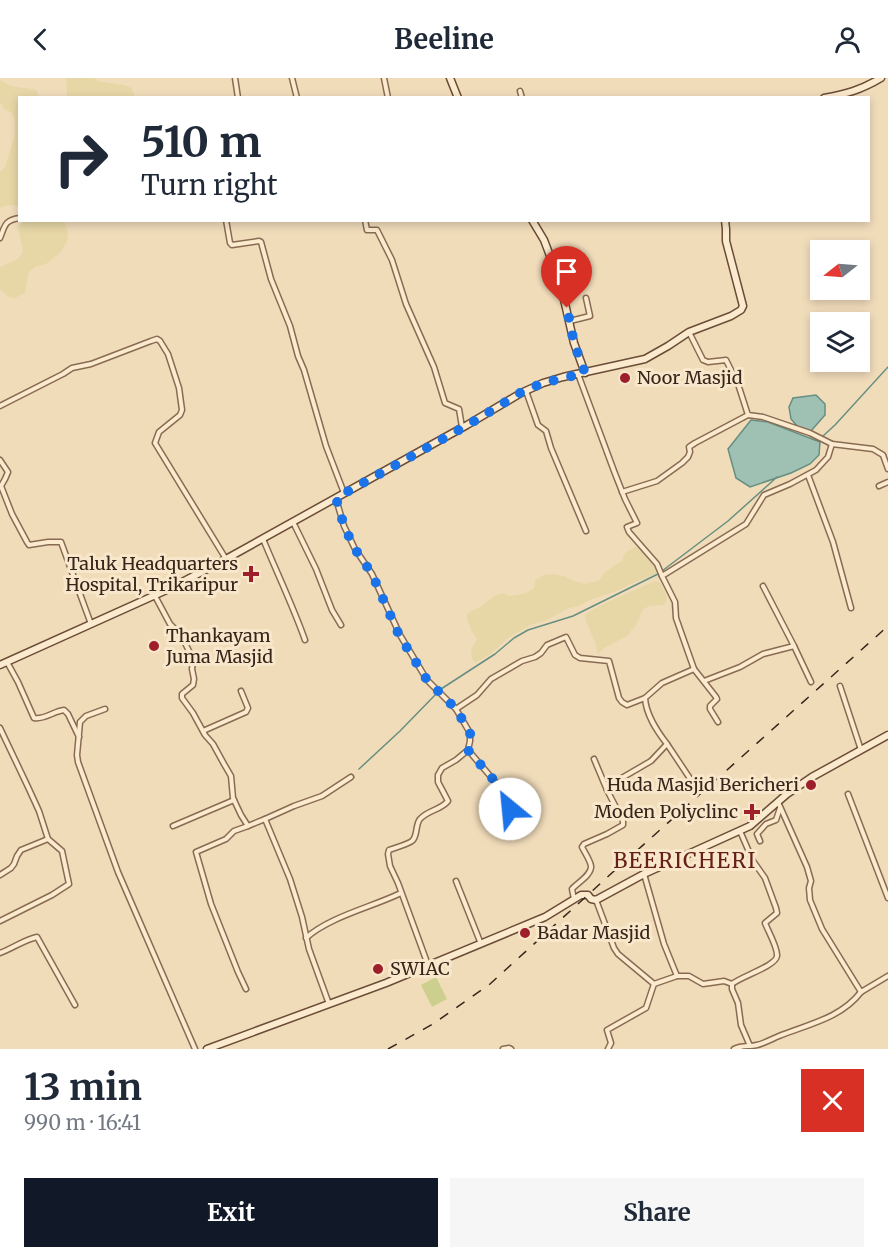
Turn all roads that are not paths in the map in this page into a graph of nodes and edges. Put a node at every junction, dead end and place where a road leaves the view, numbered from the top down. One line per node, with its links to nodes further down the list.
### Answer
1 (235, 78): 7 (street)
2 (292, 78): 8 (street)
3 (384, 78): 9 (street)
4 (450, 78): 10 (main road)
5 (881, 78): 12 (main road)
6 (520, 91): 11 (street)
7 (237, 96)
8 (296, 96)
9 (388, 96)
10 (457, 96)
11 (521, 96)
12 (834, 96)
13 (18, 219): 18 (street)
14 (226, 222): 34 (street)
15 (365, 222): 26 (street)
16 (533, 222): 20 (main road)
17 (725, 222): 21 (main road)
18 (0, 238)
19 (586, 298): 20 (street)
20 (570, 321): 22 (main road)
21 (689, 332): 22 (main road); 25 (street)
22 (582, 373): 23 (main road); 33 (street)
23 (526, 391): 26 (main road); 37 (street)
24 (0, 406): 39 (street)
25 (748, 415): 27 (street); 33 (street)
26 (462, 428): 34 (main road)
27 (832, 444): 29 (street); 30 (street)
28 (0, 460): 44 (street)
29 (888, 469)
30 (808, 475): 40 (street); 43 (street)
31 (888, 482): 32 (street)
32 (879, 486)
33 (622, 492): 40 (street)
34 (344, 493): 35 (main road)
35 (336, 498): 36 (main road); 56 (street)
36 (293, 522): 38 (main road); 45 (street)
37 (586, 531)
38 (263, 538): 39 (main road); 46 (street)
39 (226, 560): 42 (main road)
40 (661, 574): 49 (street)
41 (763, 586): 47 (street)
42 (155, 596): 44 (main road); 59 (street)
43 (852, 608)
44 (92, 624): 48 (main road)
45 (341, 625)
46 (305, 640)
47 (794, 646): 50 (street); 51 (street)
48 (3, 663): 61 (street)
49 (694, 669): 50 (street); 54 (street)
50 (704, 681): 57 (street)
51 (811, 682)
52 (840, 686): 64 (street)
53 (241, 691): 59 (street)
54 (645, 698): 56 (street); 62 (street)
55 (105, 709): 61 (street)
56 (456, 709): 63 (street)
57 (718, 722)
58 (0, 728): 77 (street)
59 (203, 731): 70 (street)
60 (888, 735): 64 (main road)
61 (79, 738): 100 (street)
62 (667, 744): 67 (street); 68 (street)
63 (468, 750): 73 (street); 82 (street)
64 (861, 750): 71 (main road)
65 (594, 759): 68 (street)
66 (351, 777): 72 (street)
67 (695, 786)
68 (606, 790): 84 (street)
69 (848, 794): 83 (street)
70 (234, 800): 74 (street); 75 (street)
71 (779, 805): 76 (main road); 78 (street); 96 (street)
72 (265, 819): 75 (street); 87 (street)
73 (516, 824)
74 (173, 826)
75 (248, 826): 95 (street)
76 (740, 831): 79 (main road); 94 (street)
77 (48, 839): 80 (street); 86 (street)
78 (760, 841)
79 (644, 874): 85 (main road); 91 (street)
80 (0, 875)
81 (456, 881): 88 (street)
82 (401, 893): 87 (street); 90 (street)
83 (888, 898)
84 (574, 899): 85 (main road); 88 (main road)
85 (596, 900): 93 (street)
86 (0, 921)
87 (306, 938): 97 (street)
88 (481, 944): 90 (main road)
89 (0, 952): 98 (street)
90 (428, 965): 97 (main road)
91 (677, 976): 93 (street); 94 (street)
92 (888, 976): 96 (street)
93 (654, 984): 104 (street)
94 (732, 984): 99 (street)
95 (246, 989)
96 (861, 992): 99 (street)
97 (329, 1004): 101 (main road)
98 (75, 1005)
99 (750, 1046): 105 (street)
100 (195, 1049)
101 (207, 1049)
102 (503, 1049): 103 (street)
103 (511, 1049)
104 (608, 1049)
105 (734, 1049)

